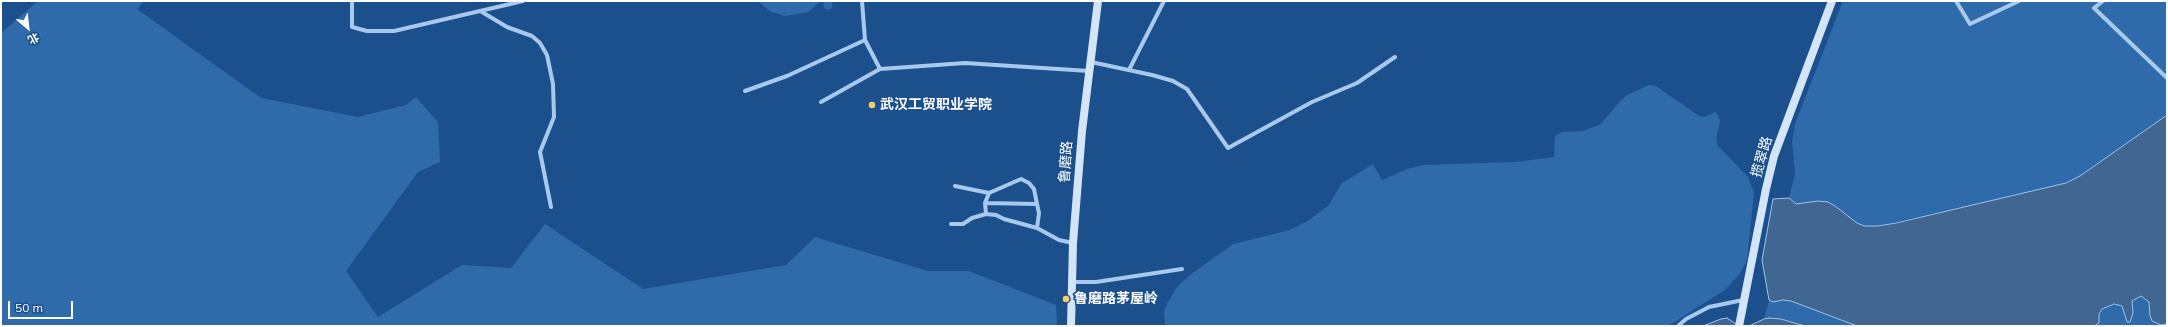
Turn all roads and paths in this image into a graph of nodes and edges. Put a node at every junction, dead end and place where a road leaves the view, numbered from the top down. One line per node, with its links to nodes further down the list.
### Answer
1 (352, 1): 12 (street)
2 (523, 1): 12 (street)
3 (862, 1): 13 (street)
4 (1098, 1): 15 (street, 鲁磨路)
5 (1164, 1): 17 (street)
6 (1832, 1): 33 (street, 揽翠路)
7 (1956, 1): 8 (street)
8 (2019, 1)
9 (2093, 1): 11 (street)
10 (2103, 1): 11 (street)
11 (2097, 5): 19 (street)
12 (482, 12): 26 (street)
13 (865, 40): 16 (street); 20 (street)
14 (1395, 56): 17 (street)
15 (1090, 62): 17 (street); 18 (street, 鲁磨路)
16 (880, 69): 18 (street); 21 (street)
17 (1129, 70)
18 (1089, 71): 30 (street, 鲁磨路)
19 (2167, 78)
20 (745, 91)
21 (821, 102)
22 (955, 186): 23 (street)
23 (989, 193): 24 (street); 25 (street)
24 (985, 203): 25 (street); 27 (street)
25 (1037, 204): 29 (street)
26 (551, 207)
27 (986, 214): 28 (street); 29 (street)
28 (951, 224)
29 (1037, 228): 30 (street)
30 (1073, 243): 32 (street, 鲁磨路)
31 (1182, 269): 32 (street)
32 (1072, 282): 34 (street, 鲁磨路)
33 (1743, 300): 35 (street); 36 (street, 揽翠路)
34 (1071, 326)
35 (1678, 326)
36 (1739, 326)

